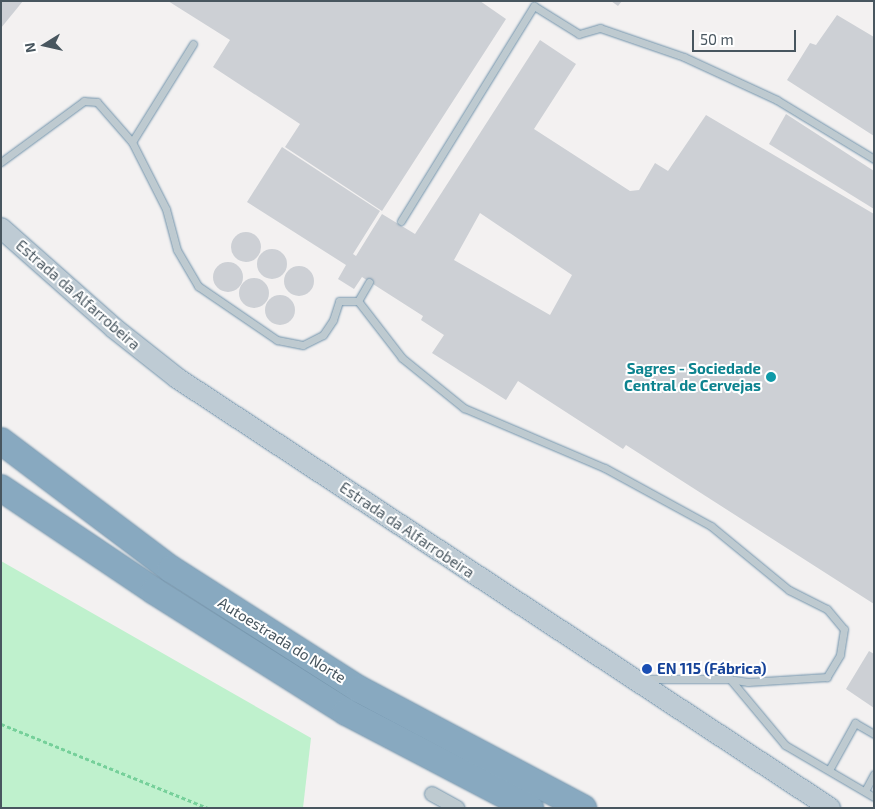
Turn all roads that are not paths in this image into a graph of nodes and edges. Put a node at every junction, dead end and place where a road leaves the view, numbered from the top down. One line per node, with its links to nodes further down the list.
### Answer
1 (193, 44): 2 (lane)
2 (132, 142): 4 (lane); 8 (lane)
3 (874, 159): 5 (lane)
4 (1, 162)
5 (402, 221)
6 (1, 228): 11 (main road, Estrada da Alfarrobeira)
7 (369, 282): 8 (lane)
8 (358, 301): 12 (lane)
9 (1, 441): 21 (highway, Autoestrada do Norte)
10 (1, 488): 20 (highway, Autoestrada do Norte)
11 (630, 678): 12 (lane); 22 (main road, Estrada da Alfarrobeira)
12 (730, 679): 14 (lane)
13 (874, 734): 14 (lane)
14 (829, 770): 16 (lane)
15 (874, 774): 16 (lane)
16 (865, 791): 18 (lane)
17 (432, 794): 19 (street)
18 (874, 797)
19 (457, 808)
20 (530, 808)
21 (583, 808)
22 (830, 808)

